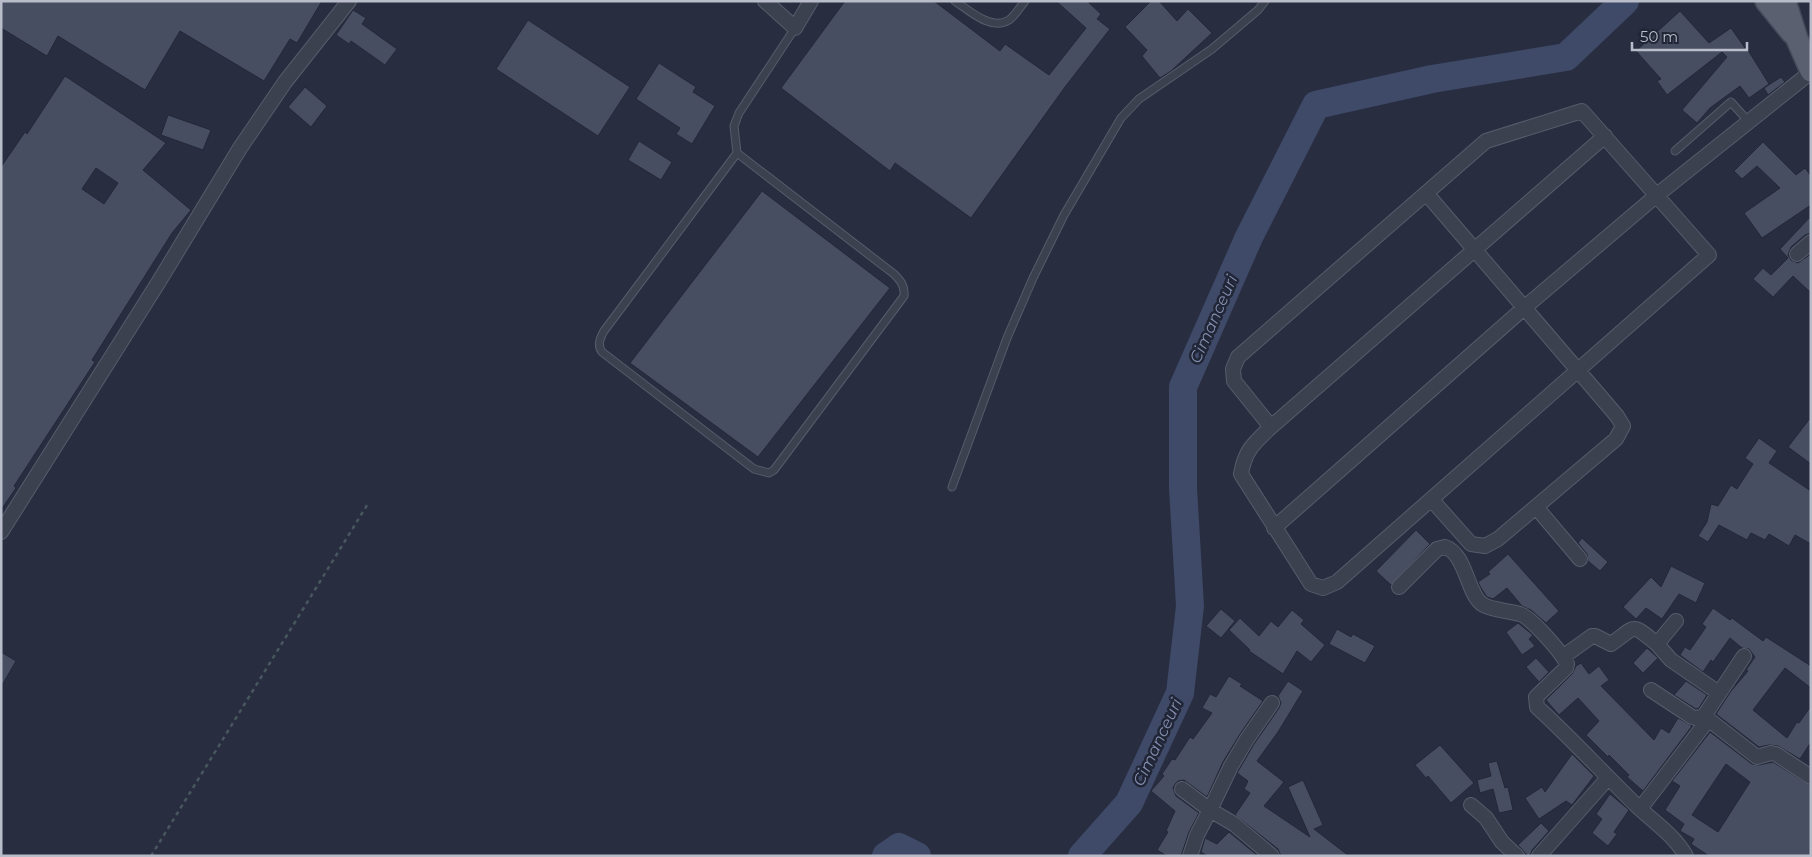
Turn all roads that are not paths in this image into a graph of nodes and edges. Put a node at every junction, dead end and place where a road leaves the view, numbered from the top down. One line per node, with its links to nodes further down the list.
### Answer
1 (349, 1): 28 (street)
2 (765, 1): 9 (street)
3 (811, 1): 9 (street)
4 (956, 1): 5 (lane)
5 (1025, 1)
6 (1265, 1): 24 (lane)
7 (1766, 1): 10 (main road)
8 (1785, 1): 10 (main road)
9 (795, 28): 15 (lane)
10 (1797, 39): 11 (main road)
11 (1811, 72): 12 (street)
12 (1749, 122): 14 (lane); 17 (street)
13 (1605, 136): 16 (street); 17 (street); 19 (street)
14 (1675, 151)
15 (737, 153): 15 (lane)
16 (1426, 193): 19 (street); 23 (street)
17 (1657, 196): 21 (street); 22 (street)
18 (1811, 242): 20 (street)
19 (1474, 250): 21 (street); 23 (street)
20 (1797, 254)
21 (1524, 308): 22 (street); 27 (street)
22 (1578, 370): 25 (street); 26 (street)
23 (1271, 427): 27 (street)
24 (952, 487)
25 (1431, 499): 26 (street); 27 (street)
26 (1536, 507): 29 (street)
27 (1274, 528)
28 (1, 532)
29 (1580, 558)
30 (1399, 587): 33 (street)
31 (1676, 621): 32 (street)
32 (1657, 644): 33 (street); 36 (street)
33 (1564, 656): 40 (street)
34 (1744, 656): 36 (street)
35 (1651, 690): 38 (street)
36 (1718, 693): 38 (street)
37 (1272, 703): 44 (street)
38 (1706, 718): 39 (street); 43 (street)
39 (1811, 777)
40 (1608, 778): 43 (street); 48 (street)
41 (1182, 789): 44 (street)
42 (1471, 805): 47 (street)
43 (1640, 809): 49 (street)
44 (1210, 810): 45 (street); 46 (street)
45 (1190, 856)
46 (1272, 856)
47 (1517, 856)
48 (1539, 856)
49 (1686, 856)

